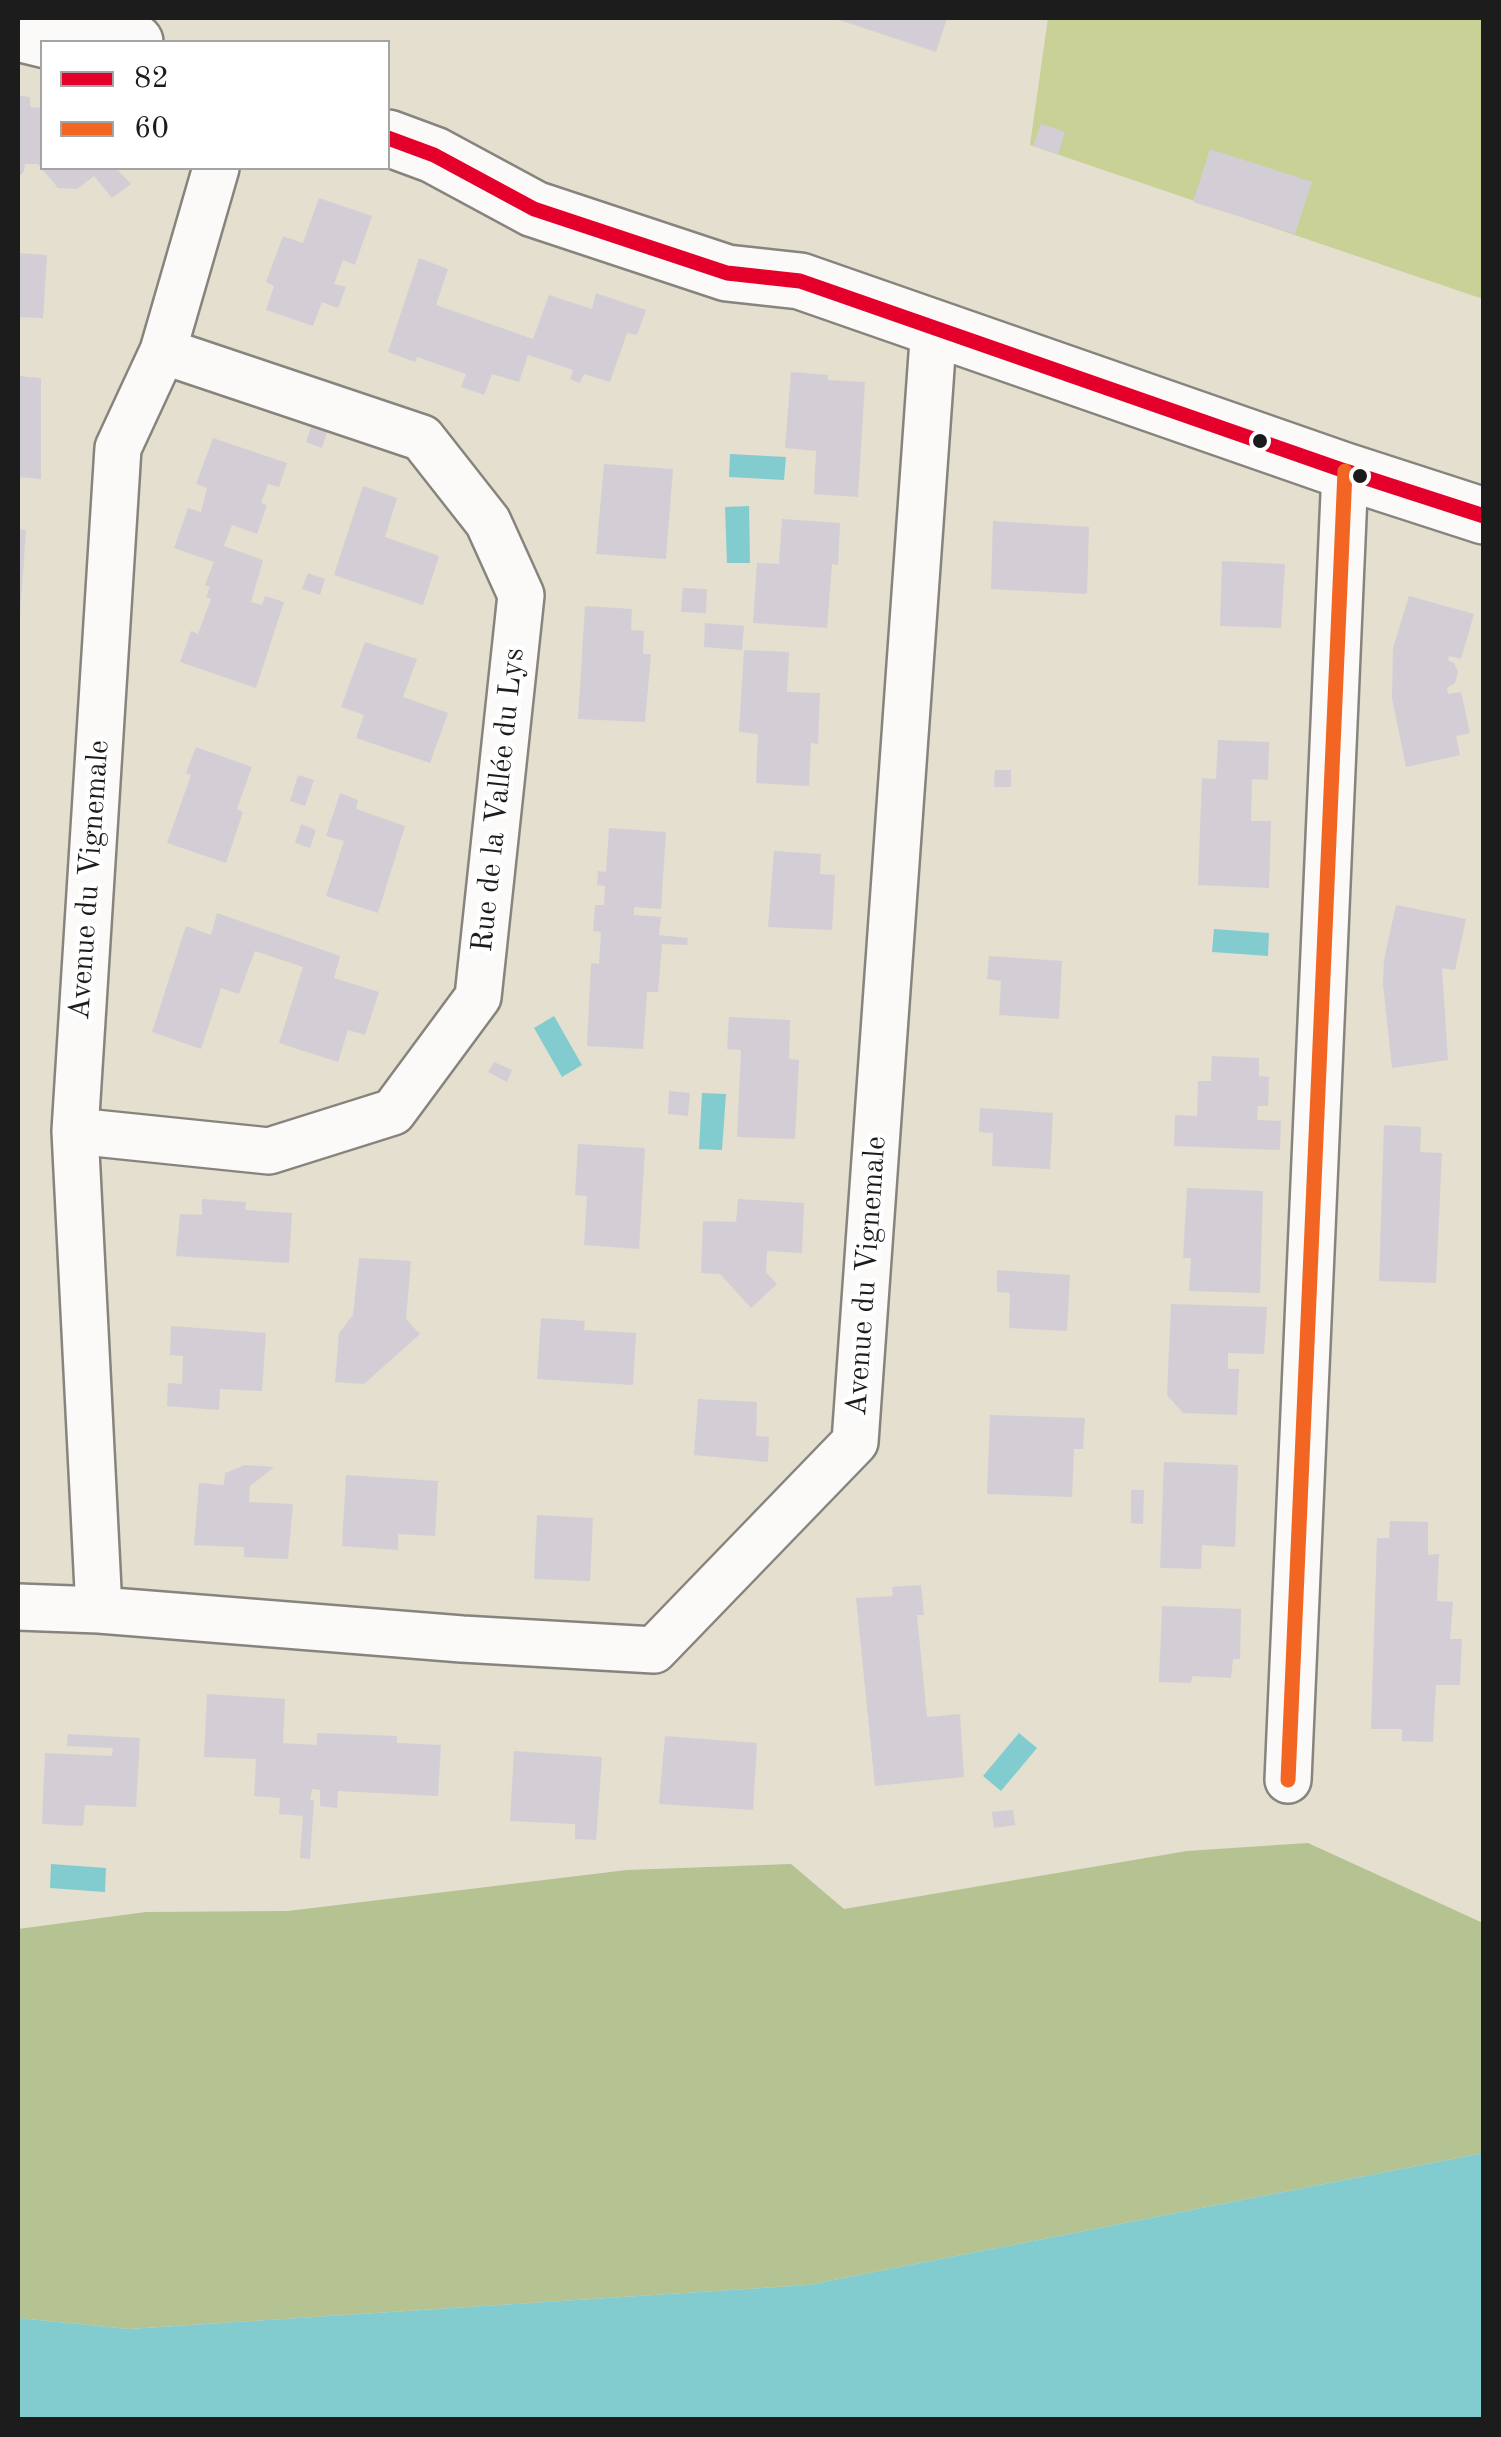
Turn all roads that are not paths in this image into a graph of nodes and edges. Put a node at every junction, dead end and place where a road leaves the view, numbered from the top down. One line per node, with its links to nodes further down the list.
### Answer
1 (76, 18): 4 (street)
2 (18, 33): 3 (street)
3 (47, 40)
4 (130, 40)
5 (410, 146): 7 (street)
6 (215, 170): 8 (street, Avenue du Vignemale)
7 (934, 326): 9 (street); 13 (street, Avenue du Vignemale)
8 (163, 351): 11 (street, Avenue du Vignemale); 11 (street, Rue de la Vallée du Lys)
9 (1345, 471): 10 (street); 14 (street)
10 (1484, 516)
11 (74, 1131): 13 (street, Avenue du Vignemale)
12 (18, 1608): 13 (street, Avenue du Vignemale)
13 (99, 1610)
14 (1288, 1780)

